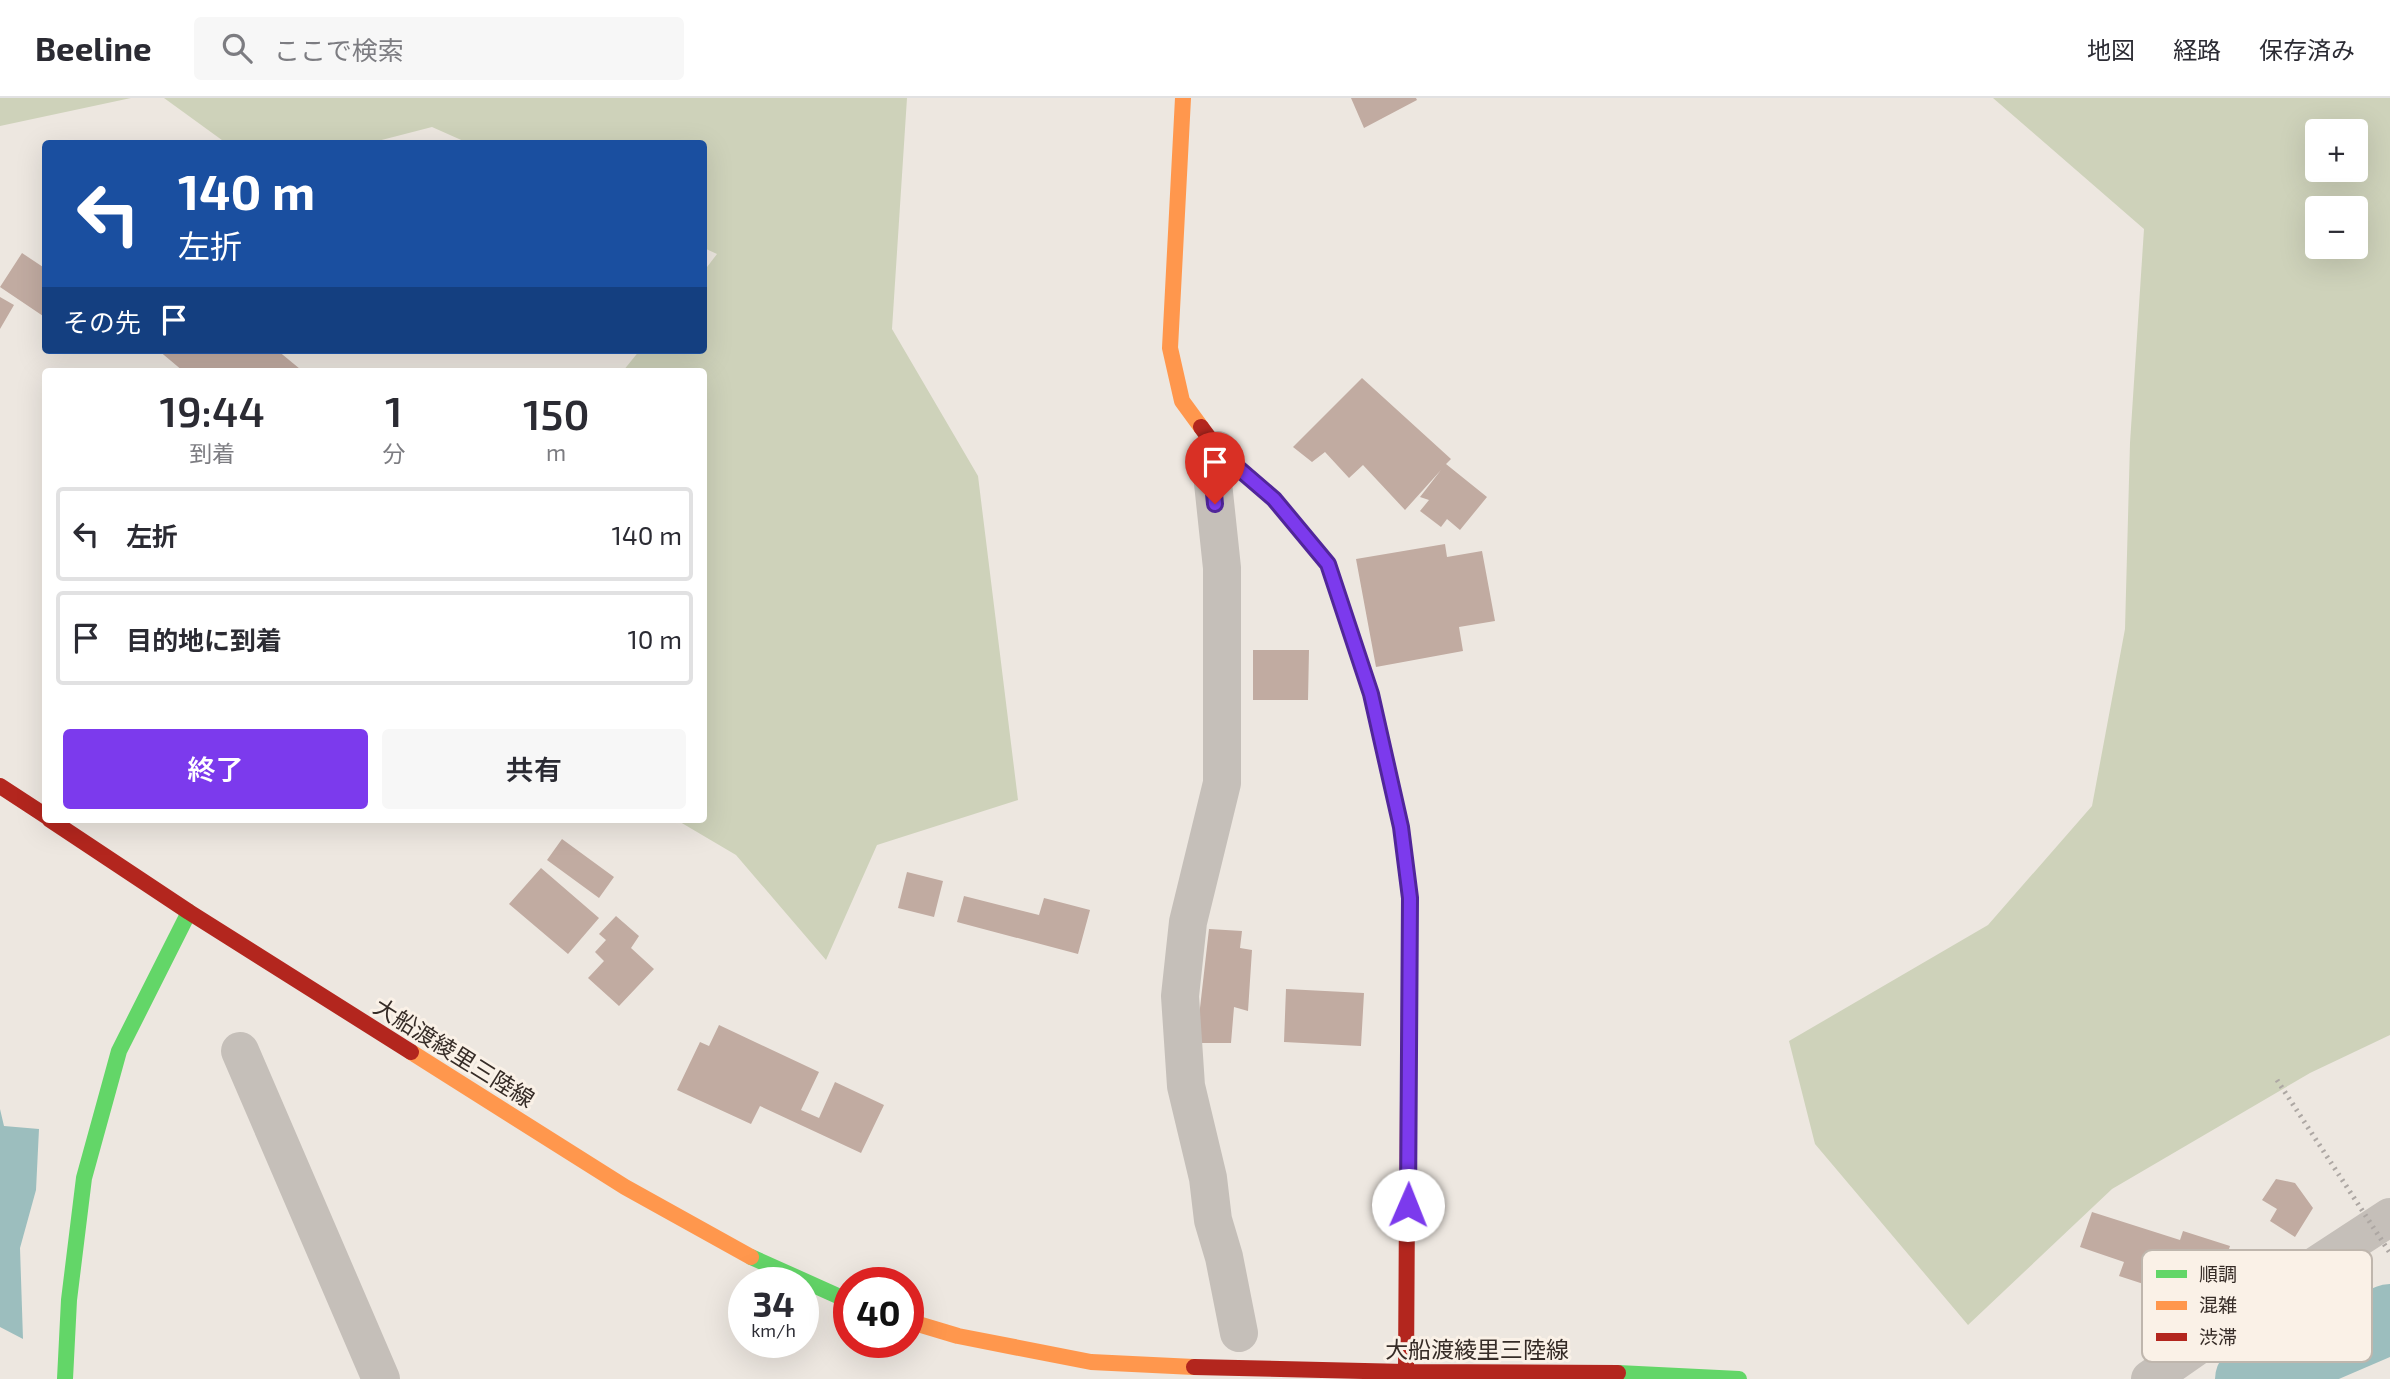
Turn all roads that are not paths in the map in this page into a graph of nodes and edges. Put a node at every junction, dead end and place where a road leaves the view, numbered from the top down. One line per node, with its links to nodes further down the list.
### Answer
1 (1183, 98): 2 (main road)
2 (1217, 450): 12 (street); 14 (main road)
3 (0, 786): 4 (main road, 大船渡綾里三陸線)
4 (42, 815)
5 (55, 823): 6 (main road, 大船渡綾里三陸線)
6 (189, 912): 10 (main road, 大船渡綾里三陸線); 16 (main road)
7 (240, 1051): 17 (street)
8 (2390, 1217): 9 (street)
9 (2340, 1250)
10 (833, 1294)
11 (924, 1326): 15 (main road, 大船渡綾里三陸線)
12 (1239, 1333)
13 (2175, 1362): 19 (street)
14 (1406, 1372): 15 (main road, 大船渡綾里三陸線); 18 (main road, 大船渡綾里三陸線)
15 (1213, 1373)
16 (65, 1379)
17 (381, 1379)
18 (1739, 1379)
19 (2150, 1379)

